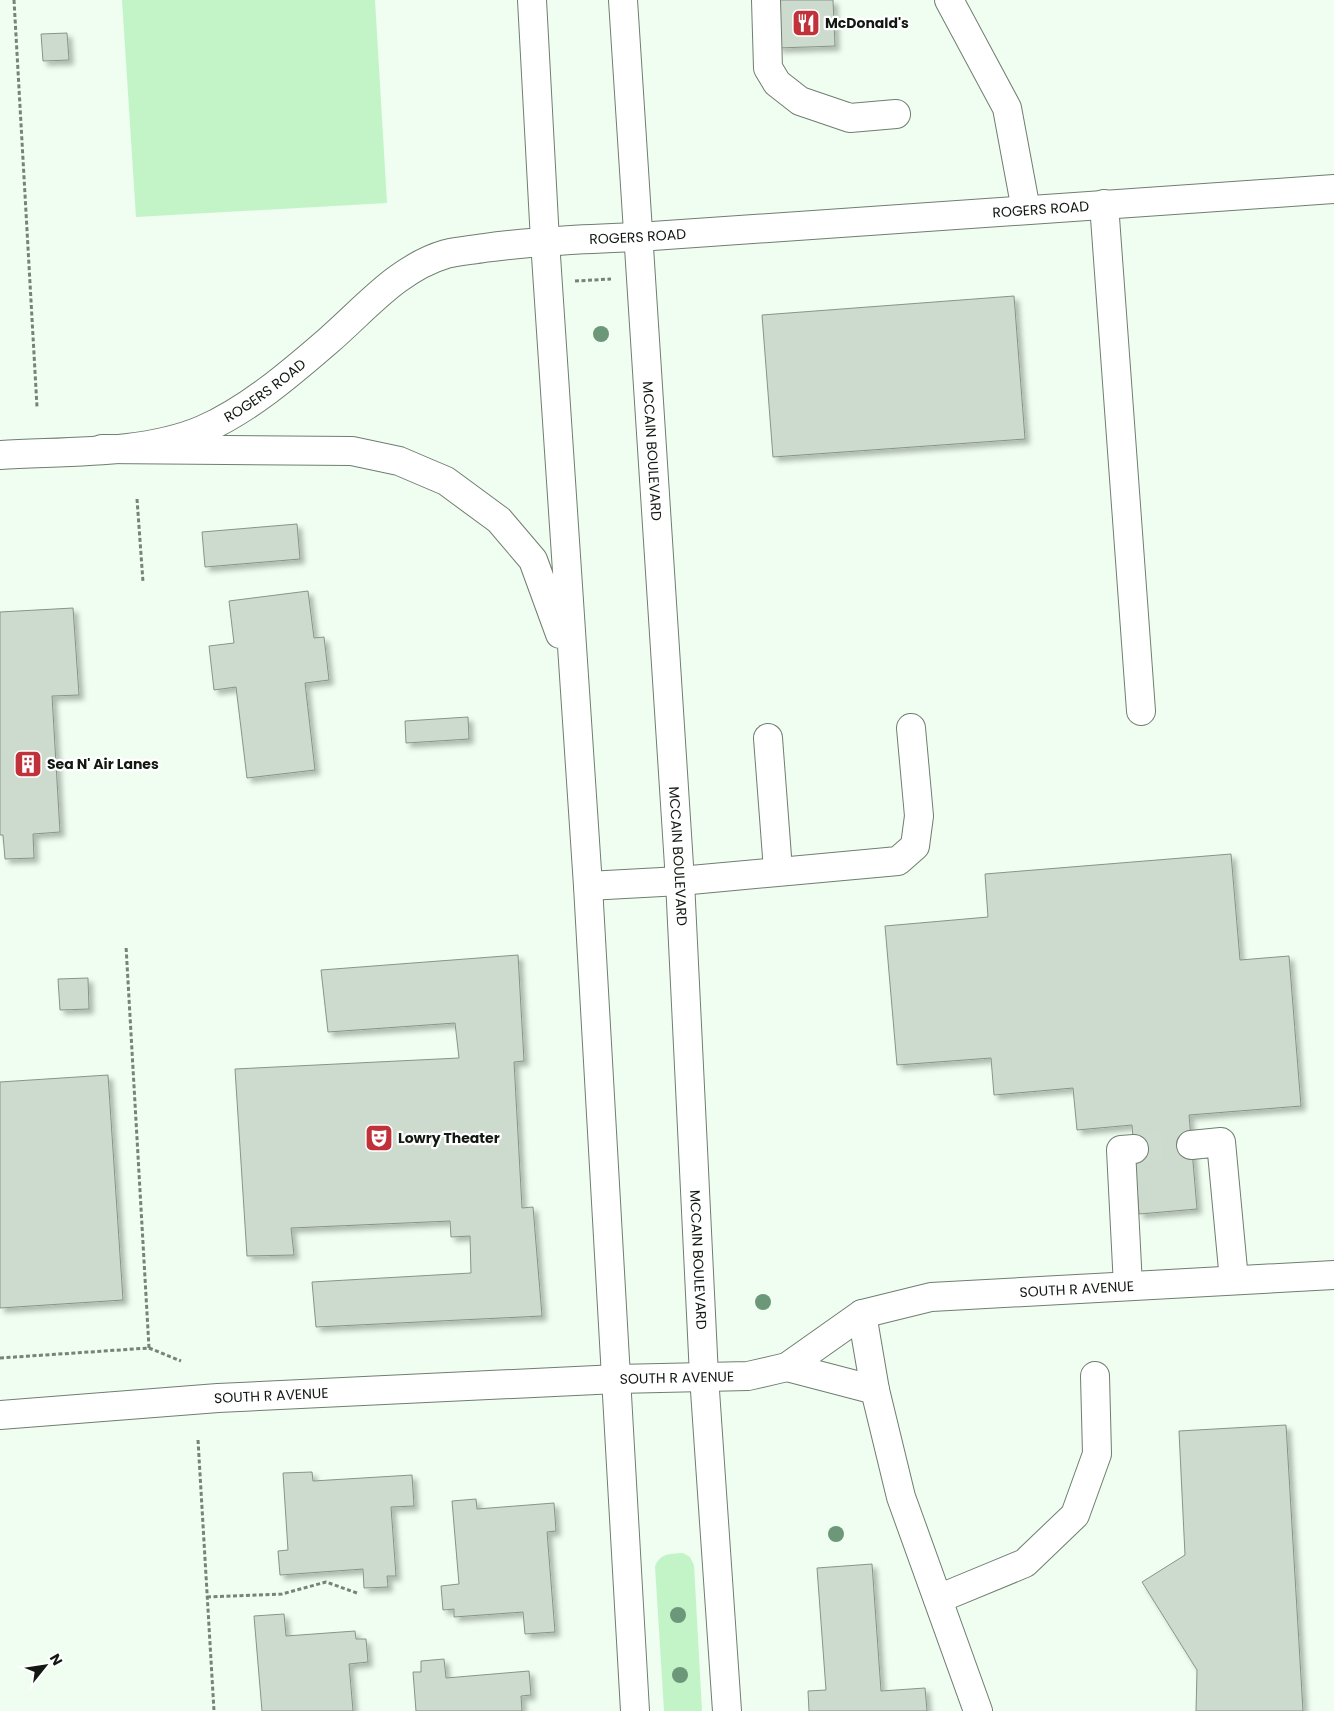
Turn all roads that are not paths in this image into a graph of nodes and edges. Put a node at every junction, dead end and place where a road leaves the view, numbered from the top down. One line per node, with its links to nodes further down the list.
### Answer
1 (532, 0): 10 (street)
2 (623, 0): 9 (street, MCCAIN BOULEVARD)
3 (766, 0): 5 (street)
4 (949, 0): 8 (street)
5 (896, 114)
6 (1334, 188): 7 (street, ROGERS ROAD)
7 (1104, 204): 8 (street, ROGERS ROAD); 14 (street)
8 (1026, 210): 9 (street, ROGERS ROAD)
9 (638, 237): 10 (street, ROGERS ROAD); 18 (street, MCCAIN BOULEVARD)
10 (545, 241): 11 (street, ROGERS ROAD); 13 (street)
11 (102, 449): 12 (street, ROGERS ROAD); 13 (street)
12 (0, 455)
13 (574, 700): 19 (street)
14 (1141, 711)
15 (911, 728): 17 (street)
16 (768, 738): 17 (street)
17 (778, 870): 18 (street)
18 (680, 881): 19 (street); 27 (street, MCCAIN BOULEVARD)
19 (588, 886): 29 (street)
20 (1191, 1145): 23 (street)
21 (1134, 1149): 24 (street)
22 (1334, 1275): 23 (street, SOUTH R AVENUE)
23 (1234, 1280): 24 (street, SOUTH R AVENUE)
24 (1128, 1286): 25 (street, SOUTH R AVENUE)
25 (862, 1314): 26 (street, SOUTH R AVENUE); 30 (street)
26 (787, 1367): 27 (street, SOUTH R AVENUE); 30 (street)
27 (704, 1376): 29 (street, SOUTH R AVENUE); 34 (street, MCCAIN BOULEVARD)
28 (1095, 1376): 32 (street)
29 (617, 1378): 31 (street, SOUTH R AVENUE); 33 (street)
30 (875, 1390): 32 (street)
31 (0, 1415)
32 (938, 1599): 35 (street)
33 (635, 1711)
34 (728, 1711)
35 (978, 1711)

